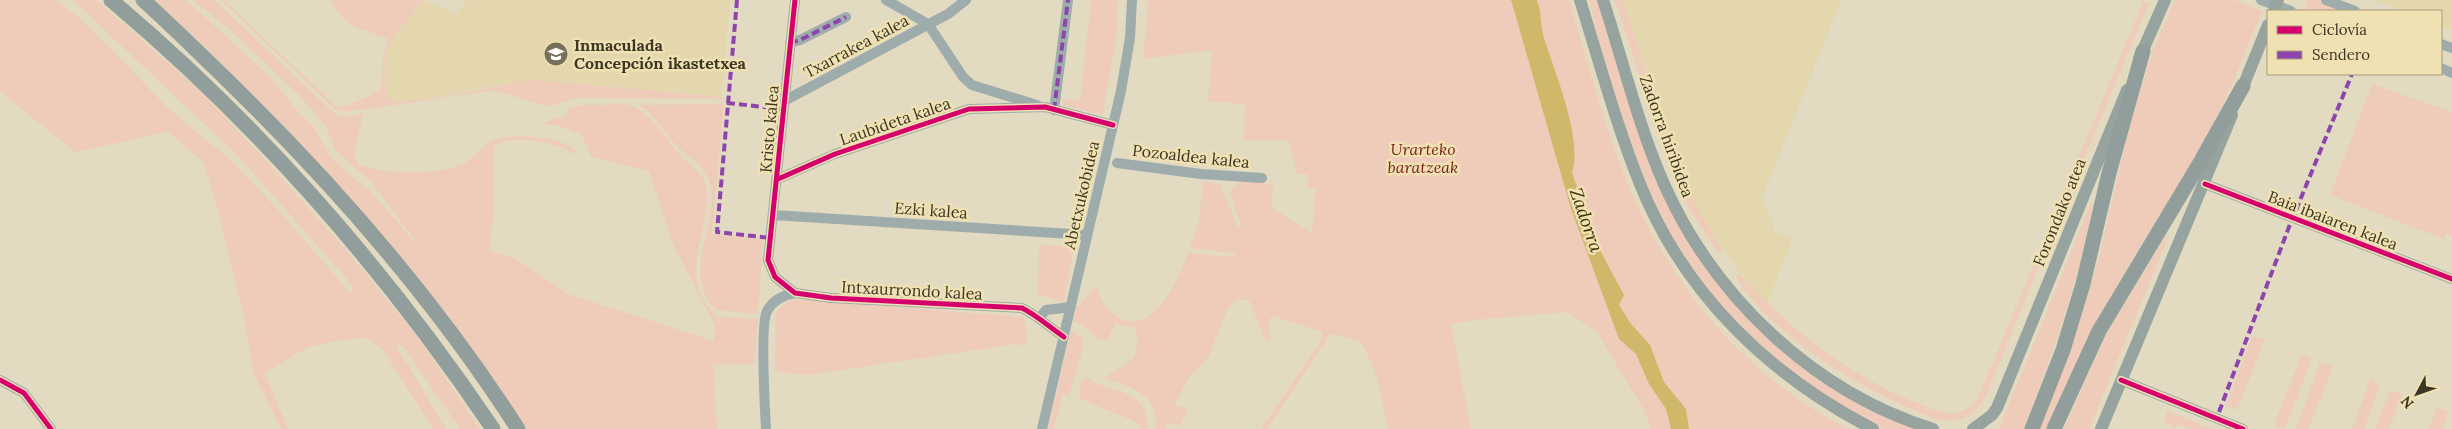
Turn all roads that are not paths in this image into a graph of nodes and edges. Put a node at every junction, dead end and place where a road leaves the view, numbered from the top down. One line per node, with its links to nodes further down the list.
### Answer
1 (111, 0): 39 (highway)
2 (143, 0): 40 (highway)
3 (795, 0): 19 (street, Kristo kalea)
4 (886, 0): 17 (street)
5 (966, 0): 17 (street, Txarrakea kalea)
6 (1068, 0): 23 (street)
7 (1132, 0): 24 (street, Abetxukobidea)
8 (1580, 0): 43 (main road)
9 (1603, 0): 44 (main road, Zadorra hiribidea)
10 (2165, 0): 20 (main road, Forondako atea)
11 (2261, 0): 13 (street)
12 (2329, 1): 15 (street)
13 (2276, 6): 14 (street)
14 (2288, 10)
15 (2352, 10)
16 (846, 17): 19 (street)
17 (928, 24): 22 (street, Txarrakea kalea); 23 (street)
18 (2267, 27): 21 (main road)
19 (790, 43): 22 (street, Kristo kalea)
20 (2143, 51): 45 (main road, Forondako atea); 46 (highway)
21 (2242, 86): 28 (main road); 47 (highway)
22 (784, 101): 27 (street, Kristo kalea)
23 (1050, 109): 24 (street, Laubideta kalea); 27 (street, Laubideta kalea)
24 (1113, 125): 30 (street, Abetxukobidea)
25 (1117, 163): 26 (street, Pozoaldea kalea)
26 (1262, 178)
27 (778, 179): 29 (street, Kristo kalea)
28 (2205, 184): 31 (street, Baia ibaiaren kalea); 37 (main road)
29 (773, 215): 30 (street, Ezki kalea); 32 (street, Kristo kalea)
30 (1087, 235): 33 (street, Abetxukobidea)
31 (2452, 279)
32 (795, 293): 34 (street, Intxaurrondo kalea); 41 (street)
33 (1071, 308): 34 (street); 35 (street, Abetxukobidea)
34 (1040, 317): 35 (street, Intxaurrondo kalea)
35 (1064, 336): 42 (street, Abetxukobidea)
36 (0, 380): 38 (street)
37 (2121, 380): 48 (main road); 49 (street)
38 (51, 429)
39 (493, 429)
40 (518, 429)
41 (766, 429)
42 (1042, 429)
43 (1873, 429)
44 (1934, 429)
45 (1973, 429)
46 (2032, 429)
47 (2054, 429)
48 (2101, 429)
49 (2243, 429)

